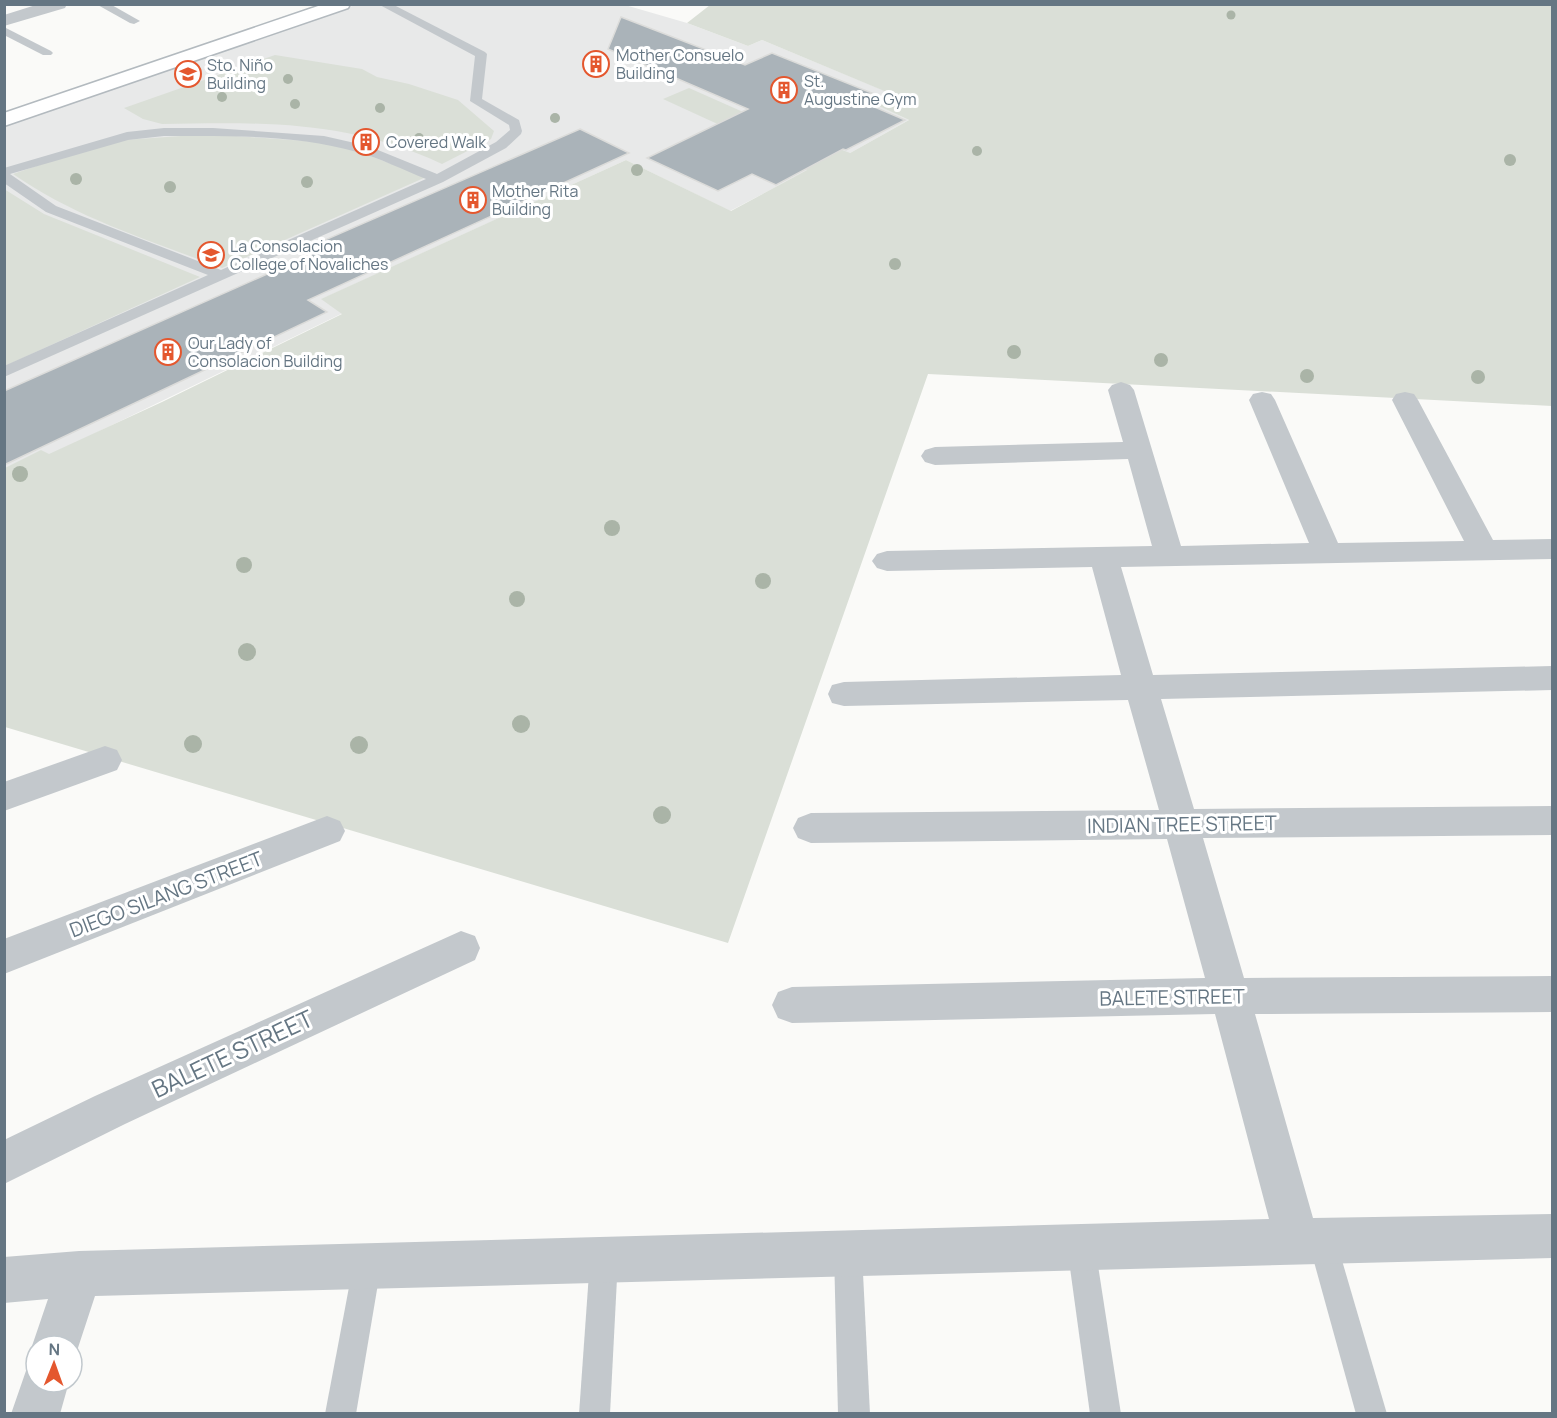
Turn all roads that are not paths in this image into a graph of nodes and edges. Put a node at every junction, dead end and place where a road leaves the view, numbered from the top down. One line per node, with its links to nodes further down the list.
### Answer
1 (100, 4): 6 (lane)
2 (342, 4): 9 (street)
3 (384, 4): 11 (lane)
4 (51, 5): 5 (street)
5 (4, 21)
6 (134, 21)
7 (4, 30): 8 (lane)
8 (47, 53)
9 (4, 120)
10 (4, 174): 11 (lane); 12 (lane)
11 (438, 178): 12 (lane)
12 (221, 275): 13 (lane)
13 (4, 372)
14 (1122, 390): 17 (street)
15 (1262, 400): 21 (street)
16 (1405, 400): 20 (street)
17 (1139, 450): 18 (street); 22 (street)
18 (935, 456)
19 (1552, 549): 20 (street)
20 (1484, 551): 21 (street)
21 (1328, 554): 22 (street)
22 (1170, 557): 23 (street)
23 (1104, 559): 24 (street); 26 (street)
24 (887, 561)
25 (1552, 678): 26 (street)
26 (1141, 686): 27 (street); 31 (street)
27 (844, 693)
28 (105, 760): 29 (street)
29 (4, 797)
30 (1552, 820): 31 (street, INDIAN TREE STREET)
31 (1181, 824): 32 (street, INDIAN TREE STREET); 37 (street)
32 (811, 828)
33 (327, 831): 35 (street, DIEGO SILANG STREET)
34 (461, 948): 39 (street, BALETE STREET)
35 (4, 957)
36 (1552, 994): 37 (street, BALETE STREET)
37 (1230, 996): 38 (street, BALETE STREET); 41 (street)
38 (792, 1005)
39 (4, 1163)
40 (1552, 1236): 41 (street)
41 (1309, 1240): 42 (street); 55 (lane)
42 (1081, 1246): 43 (street); 54 (lane)
43 (848, 1253): 44 (street); 53 (lane)
44 (604, 1259): 45 (street); 52 (lane)
45 (367, 1266): 46 (street); 51 (lane)
46 (79, 1274): 47 (street); 48 (street)
47 (4, 1280)
48 (60, 1334)
49 (41, 1394): 50 (street)
50 (35, 1413)
51 (340, 1413)
52 (594, 1413)
53 (854, 1413)
54 (1106, 1413)
55 (1372, 1413)

